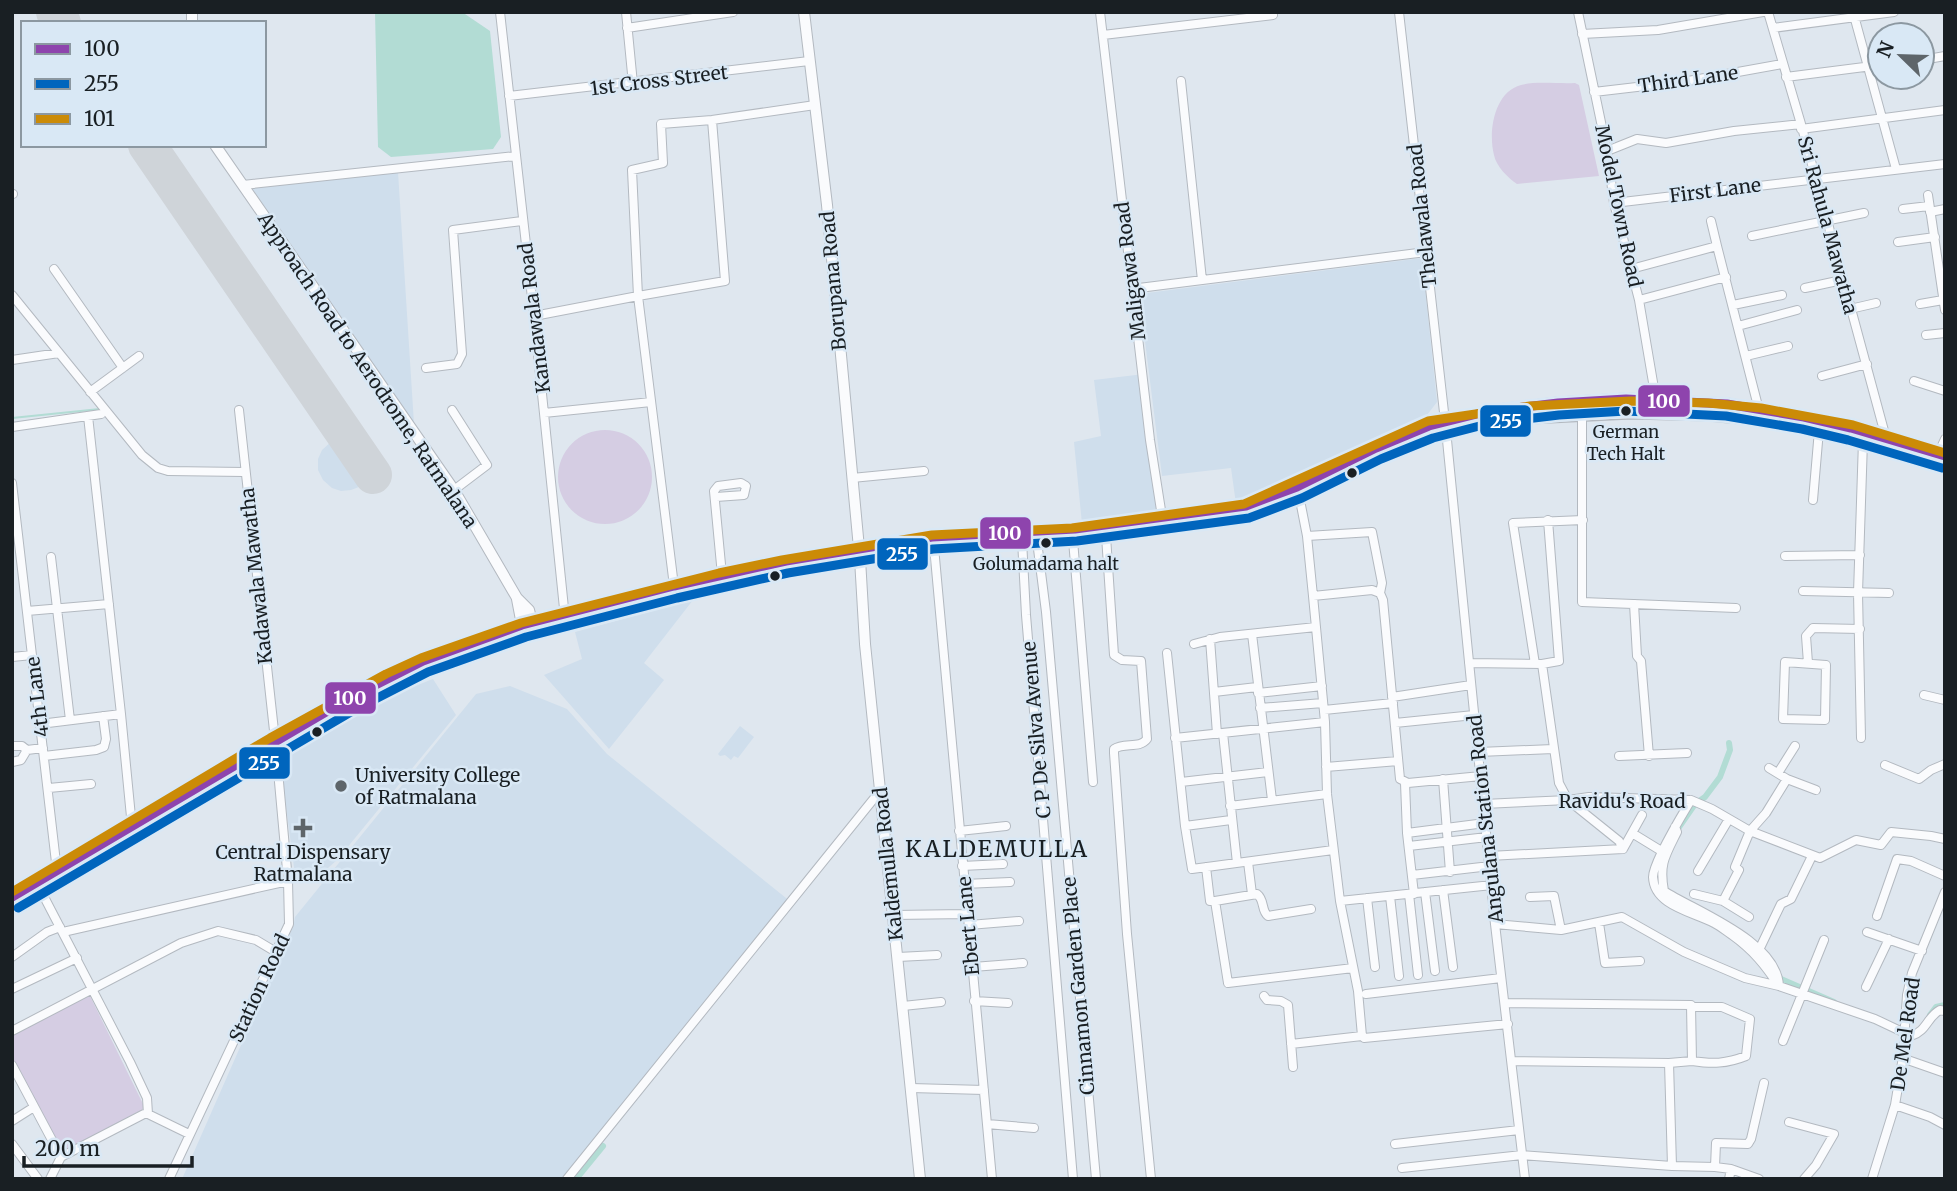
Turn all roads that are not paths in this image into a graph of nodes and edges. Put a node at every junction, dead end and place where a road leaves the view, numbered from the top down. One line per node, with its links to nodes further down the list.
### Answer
1 (500, 12): 26 (street, Kandawala Road)
2 (626, 12): 12 (street)
3 (733, 12): 12 (street)
4 (804, 12): 17 (main road, Borupana Road)
5 (1100, 12): 15 (street, Maligawa Road)
6 (1399, 12): 52 (street, Thelawala Road)
7 (1578, 12): 14 (street, Model Town Road)
8 (1765, 12): 13 (street, Sri Rahula Mawatha); 14 (street)
9 (1894, 12): 11 (street)
10 (1273, 15): 15 (street)
11 (1854, 15): 13 (street); 16 (street)
12 (627, 28): 22 (street)
13 (1773, 28): 18 (street, Sri Rahula Mawatha)
14 (1582, 34): 25 (street, Model Town Road)
15 (1103, 35): 59 (street, Maligawa Road)
16 (1866, 57)
17 (809, 61): 22 (street, 1st Cross Street); 27 (main road, Borupana Road)
18 (1782, 64): 20 (street, Sri Rahula Mawatha); 25 (street, Third Lane)
19 (1866, 67): 20 (street)
20 (1786, 77): 31 (street, Sri Rahula Mawatha)
21 (1181, 81): 56 (street)
22 (633, 83): 26 (street, 1st Cross Street)
23 (1113, 90): 59 (street)
24 (1875, 91): 29 (street)
25 (1594, 92): 33 (street, Model Town Road)
26 (509, 96): 34 (street, Kandawala Road)
27 (815, 105): 30 (street); 107 (main road, Borupana Road)
28 (1945, 110): 29 (street)
29 (1882, 119): 31 (street); 36 (street)
30 (712, 120): 61 (street); 61 (street)
31 (1801, 126): 33 (street); 37 (street, Sri Rahula Mawatha)
32 (216, 147): 38 (main road, Approach Road to Aerodrome, Ratmalana)
33 (1607, 151): 40 (street, Model Town Road)
34 (515, 156): 38 (street); 45 (street, Kandawala Road)
35 (1945, 164): 36 (street, First Lane)
36 (1896, 169): 37 (street, First Lane)
37 (1816, 178): 40 (street, First Lane); 47 (street, Sri Rahula Mawatha)
38 (243, 185): 109 (main road, Approach Road to Aerodrome, Ratmalana)
39 (1928, 195): 42 (street)
40 (1614, 202): 54 (street, Model Town Road)
41 (1903, 209): 42 (street)
42 (1930, 209): 43 (street); 49 (street)
43 (1945, 209)
44 (1864, 213): 47 (street)
45 (522, 220): 71 (street, Kandawala Road); 82 (street)
46 (1710, 221): 51 (street)
47 (1827, 221): 48 (street); 57 (street, Sri Rahula Mawatha)
48 (1752, 236)
49 (1935, 237): 50 (street); 63 (street)
50 (1898, 242)
51 (1717, 246): 54 (street); 55 (street)
52 (1426, 252): 56 (street); 97 (street, Thelawala Road)
53 (54, 269): 81 (street)
54 (1631, 269): 62 (street, Model Town Road)
55 (1726, 277): 62 (street); 67 (street)
56 (1202, 280): 59 (street)
57 (1842, 280): 58 (street); 68 (street, Sri Rahula Mawatha)
58 (1805, 288)
59 (1131, 289): 113 (street, Maligawa Road)
60 (1782, 295): 67 (street)
61 (638, 296): 71 (street); 89 (street)
62 (1639, 300): 87 (street, Model Town Road)
63 (1943, 300): 66 (street); 70 (street)
64 (13, 301): 76 (street)
65 (1876, 303): 68 (street)
66 (1920, 304)
67 (1733, 305): 72 (street)
68 (1850, 309): 80 (street, Sri Rahula Mawatha)
69 (1797, 310): 72 (street)
70 (1945, 310)
71 (534, 316): 92 (street, Kandawala Road)
72 (1738, 326): 78 (street)
73 (1945, 333): 74 (street)
74 (1926, 335)
75 (1788, 346): 78 (street)
76 (59, 354): 79 (street); 86 (street)
77 (139, 356): 81 (street)
78 (1746, 356): 95 (street)
79 (12, 360)
80 (1867, 363): 83 (street); 100 (street, Sri Rahula Mawatha)
81 (123, 368): 86 (street)
82 (426, 368)
83 (1822, 376)
84 (1914, 381): 85 (street)
85 (1945, 391)
86 (90, 392): 106 (street)
87 (1656, 400): 88 (highway); 95 (highway)
88 (1582, 401): 94 (street); 97 (highway)
89 (651, 402): 92 (street); 129 (street)
90 (239, 410): 106 (street, Kadawala Mawatha)
91 (452, 410): 109 (street)
92 (544, 412): 140 (street, Kandawala Road)
93 (101, 414): 96 (street)
94 (1581, 414): 95 (highway); 97 (highway); 115 (street)
95 (1760, 415): 99 (highway); 100 (highway)
96 (88, 416): 98 (street); 135 (street)
97 (1446, 425): 110 (highway); 150 (street, Angulana Station Road)
98 (12, 427)
99 (1819, 430): 102 (highway); 112 (street)
100 (1886, 438): 103 (highway)
101 (1945, 439): 103 (street)
102 (1863, 441): 104 (highway); 125 (street)
103 (1941, 455)
104 (1945, 466)
105 (924, 471): 107 (street)
106 (244, 472): 173 (street, Kadawala Mawatha)
107 (852, 478): 124 (main road, Borupana Road)
108 (12, 482): 123 (street, 4th Lane)
109 (454, 490): 142 (main road, Approach Road to Aerodrome, Ratmalana)
110 (1298, 491): 113 (highway); 116 (highway); 118 (street)
111 (716, 498): 128 (street)
112 (1814, 500)
113 (1162, 517): 116 (street, Maligawa Road); 119 (highway)
114 (1548, 520): 115 (street); 152 (street); 152 (street)
115 (1583, 520): 136 (street)
116 (1164, 529): 117 (highway)
117 (1106, 536): 120 (highway); 349 (street)
118 (1307, 536): 131 (street); 134 (street)
119 (1022, 538): 121 (highway); 122 (highway); 124 (highway); 347 (street, C P De Silva Avenue)
120 (1073, 540): 121 (highway); 195 (street)
121 (1037, 541): 348 (street, Cinnamon Garden Place)
122 (934, 547): 124 (highway); 217 (street, Ebert Lane)
123 (16, 548): 139 (street, 4th Lane)
124 (860, 554): 128 (highway); 140 (highway); 200 (main road, Kaldemulla Road)
125 (1860, 555): 126 (street); 132 (street)
126 (1785, 556)
127 (51, 557): 137 (street)
128 (722, 575): 129 (highway)
129 (674, 586): 140 (highway)
130 (1802, 591): 132 (street)
131 (1376, 592): 134 (street); 158 (street)
132 (1858, 593): 133 (street); 143 (street)
133 (1889, 593)
134 (1313, 596): 141 (street)
135 (109, 604): 137 (street); 162 (street)
136 (1634, 604): 138 (street); 182 (street)
137 (57, 608): 139 (street); 165 (street)
138 (1736, 608)
139 (27, 611): 148 (street, 4th Lane)
140 (565, 619): 142 (highway)
141 (1316, 627): 144 (street); 154 (street)
142 (528, 629): 173 (highway)
143 (1860, 629): 151 (street); 172 (street)
144 (1252, 634): 145 (street); 155 (street)
145 (1210, 639): 146 (street); 156 (street)
146 (1194, 644)
147 (1167, 653): 171 (street)
148 (32, 654): 149 (street); 168 (street, 4th Lane)
149 (12, 657)
150 (1469, 663): 152 (street); 153 (street, Angulana Station Road)
151 (1808, 663): 151 (street)
152 (1538, 664): 176 (street)
153 (1471, 685): 158 (street); 163 (street, Angulana Station Road)
154 (1322, 686): 155 (street); 160 (street)
155 (1258, 690): 156 (street); 161 (street)
156 (1214, 692): 170 (street)
157 (1924, 695): 159 (street)
158 (1392, 700): 160 (street); 167 (street)
159 (1945, 700)
160 (1324, 706): 161 (street); 166 (street)
161 (1260, 708): 169 (street)
162 (121, 714): 164 (street); 214 (street)
163 (1474, 715): 167 (street); 178 (street, Angulana Station Road)
164 (103, 716): 165 (street); 179 (street)
165 (69, 720): 168 (street)
166 (1325, 722): 169 (street); 187 (street)
167 (1395, 723): 183 (street)
168 (40, 724): 179 (street, 4th Lane)
169 (1262, 729): 170 (street); 189 (street)
170 (1220, 733): 171 (street); 191 (street)
171 (1175, 738): 196 (street)
172 (1861, 738)
173 (275, 745): 214 (highway); 241 (street, Station Road); 245 (highway)
174 (12, 746): 177 (street)
175 (1795, 746): 190 (street)
176 (1553, 749): 178 (street); 204 (street)
177 (27, 750): 179 (street); 184 (street)
178 (1479, 751): 192 (street, Angulana Station Road)
179 (44, 752): 199 (street, 4th Lane)
180 (1687, 753): 182 (street)
181 (1619, 756): 182 (street)
182 (1649, 756)
183 (1398, 761): 187 (street); 197 (street)
184 (12, 762)
185 (1945, 764): 186 (street)
186 (1885, 765)
187 (1326, 768): 202 (street)
188 (1769, 768): 190 (street)
189 (1268, 772): 191 (street); 203 (street)
190 (1778, 773): 194 (street)
191 (1226, 776): 196 (street); 207 (street)
192 (1481, 776): 193 (street); 206 (street, Angulana Station Road)
193 (1443, 779): 197 (street); 215 (street)
194 (1787, 779): 201 (street); 218 (street)
195 (1093, 782)
196 (1181, 782): 213 (street)
197 (1405, 783): 219 (street)
198 (91, 784): 199 (street)
199 (48, 788): 236 (street, 4th Lane)
200 (880, 790): 263 (main road, Kaldemulla Road); 344 (street)
201 (1816, 790)
202 (1327, 794): 203 (street); 226 (street)
203 (1272, 800): 207 (street)
204 (1568, 800): 205 (street, Ravidu's Road); 206 (street, Ravidu's Road); 225 (street)
205 (1696, 802): 209 (street, Ravidu's Road); 216 (street)
206 (1484, 804): 211 (street, Angulana Station Road)
207 (1230, 806): 210 (street)
208 (1642, 815): 220 (street)
209 (1730, 818): 218 (street, Ravidu's Road); 237 (street)
210 (1231, 820): 213 (street); 231 (street)
211 (1485, 823): 215 (street); 221 (street, Angulana Station Road)
212 (1006, 826): 217 (street)
213 (1185, 826): 235 (street)
214 (132, 827): 236 (highway)
215 (1445, 827): 219 (street); 223 (street)
216 (1676, 830): 227 (street); 270 (street)
217 (959, 831): 233 (street, Ebert Lane)
218 (1750, 831): 229 (street, Ravidu's Road); 258 (street)
219 (1407, 833): 224 (street)
220 (1632, 833): 225 (street); 227 (street)
221 (1487, 837): 223 (street); 228 (street, Angulana Station Road)
222 (1945, 839): 229 (street)
223 (1447, 841): 224 (street); 238 (street)
224 (1409, 846): 239 (street)
225 (1623, 849): 228 (street)
226 (1333, 850): 230 (street); 257 (street)
227 (1663, 852): 293 (street)
228 (1489, 856): 234 (street, Angulana Station Road)
229 (1812, 856): 276 (street)
230 (1248, 862): 231 (street); 249 (street)
231 (1237, 863): 235 (street)
232 (1003, 864): 233 (street)
233 (962, 866): 243 (street, Ebert Lane)
234 (1490, 866): 238 (street); 244 (street, Angulana Station Road)
235 (1206, 867): 256 (street)
236 (57, 871): 253 (highway)
237 (1698, 871)
238 (1450, 872): 239 (street)
239 (1412, 876): 250 (street)
240 (1945, 876): 265 (street)
241 (288, 881): 271 (street); 278 (street, Station Road)
242 (1010, 882): 243 (street)
243 (964, 884): 262 (street, Ebert Lane)
244 (1492, 885): 246 (street); 268 (street, Angulana Station Road)
245 (40, 889): 259 (highway); 271 (street)
246 (1443, 890): 247 (street); 287 (street)
247 (1425, 892): 250 (street); 289 (street)
248 (1945, 892): 277 (street, De Mel Road)
249 (1252, 894): 256 (street); 261 (street)
250 (1411, 894): 252 (street); 290 (street)
251 (1694, 894): 258 (street)
252 (1390, 896): 255 (street); 291 (street)
253 (12, 897)
254 (1530, 897): 272 (street)
255 (1367, 898): 257 (street); 286 (street)
256 (1216, 901): 288 (street)
257 (1339, 901): 288 (street)
258 (1723, 901): 260 (street)
259 (12, 906)
260 (1735, 908): 264 (street); 270 (street)
261 (1311, 909)
262 (967, 914): 263 (street); 269 (street, Ebert Lane)
263 (894, 915): 281 (main road, Kaldemulla Road)
264 (1749, 916)
265 (1877, 916)
266 (1019, 921): 269 (street)
267 (1599, 923): 272 (street); 283 (street); 293 (street)
268 (1495, 924): 272 (street); 292 (street, Angulana Station Road)
269 (969, 925): 285 (street, Ebert Lane)
270 (1725, 925): 276 (street)
271 (61, 929): 280 (street); 282 (street)
272 (1560, 930)
273 (1867, 932): 274 (street)
274 (1889, 939): 277 (street); 294 (street)
275 (1824, 940): 296 (street)
276 (1759, 950): 293 (street)
277 (1922, 951): 308 (street, De Mel Road)
278 (276, 952): 297 (street); 332 (street, Station Road)
279 (937, 955): 281 (street)
280 (12, 957)
281 (898, 957): 304 (main road, Kaldemulla Road)
282 (77, 958): 295 (street); 297 (street)
283 (1640, 961)
284 (1023, 963): 285 (street)
285 (972, 967): 300 (street, Ebert Lane)
286 (1374, 967)
287 (1453, 967)
288 (1353, 968): 310 (street)
289 (1435, 971)
290 (1418, 975)
291 (1399, 976)
292 (1502, 978): 298 (street); 303 (street, Angulana Station Road)
293 (1779, 979): 296 (street)
294 (1866, 987)
295 (12, 989)
296 (1805, 990): 308 (street); 311 (street)
297 (93, 991): 309 (street); 325 (street)
298 (1366, 993)
299 (1264, 996): 312 (street)
300 (974, 1001): 302 (street); 322 (street, Ebert Lane)
301 (941, 1002): 304 (street)
302 (1007, 1003)
303 (1504, 1003): 305 (street); 307 (street, Angulana Station Road)
304 (903, 1006): 321 (main road, Kaldemulla Road)
305 (1692, 1006): 315 (street); 315 (street)
306 (1945, 1012): 308 (street)
307 (1508, 1024): 310 (street); 314 (street, Angulana Station Road)
308 (1904, 1029): 313 (street, De Mel Road)
309 (12, 1031)
310 (1362, 1036): 312 (street)
311 (1783, 1041)
312 (1291, 1044): 318 (street)
313 (1902, 1058): 319 (street); 323 (street, De Mel Road)
314 (1512, 1061): 316 (street); 331 (street, Angulana Station Road)
315 (1692, 1061): 316 (street)
316 (1669, 1063): 337 (street)
317 (12, 1065): 324 (street)
318 (1293, 1067)
319 (1945, 1073)
320 (1764, 1083): 338 (street)
321 (911, 1088): 322 (street); 345 (main road, Kaldemulla Road)
322 (984, 1090): 328 (street, Ebert Lane)
323 (1895, 1105): 329 (street); 354 (street, De Mel Road)
324 (34, 1107): 326 (street); 336 (street)
325 (148, 1114): 332 (street); 336 (street)
326 (12, 1121)
327 (1789, 1122): 353 (street)
328 (987, 1124): 330 (street); 346 (street, Ebert Lane)
329 (1945, 1125)
330 (1034, 1128)
331 (1519, 1130): 334 (street); 335 (street, Angulana Station Road)
332 (189, 1135): 343 (street, Station Road)
333 (12, 1144): 341 (street)
334 (1395, 1144)
335 (1522, 1155): 337 (street); 339 (street); 350 (street, Angulana Station Road)
336 (61, 1157): 342 (street)
337 (1672, 1166): 338 (street)
338 (1715, 1167): 340 (street)
339 (1402, 1168)
340 (1731, 1169): 351 (street); 352 (street)
341 (38, 1179)
342 (50, 1179)
343 (169, 1179)
344 (567, 1179)
345 (920, 1179)
346 (992, 1179)
347 (1073, 1179)
348 (1096, 1179)
349 (1151, 1179)
350 (1525, 1179)
351 (1729, 1179)
352 (1759, 1179)
353 (1804, 1179)
354 (1872, 1179)

